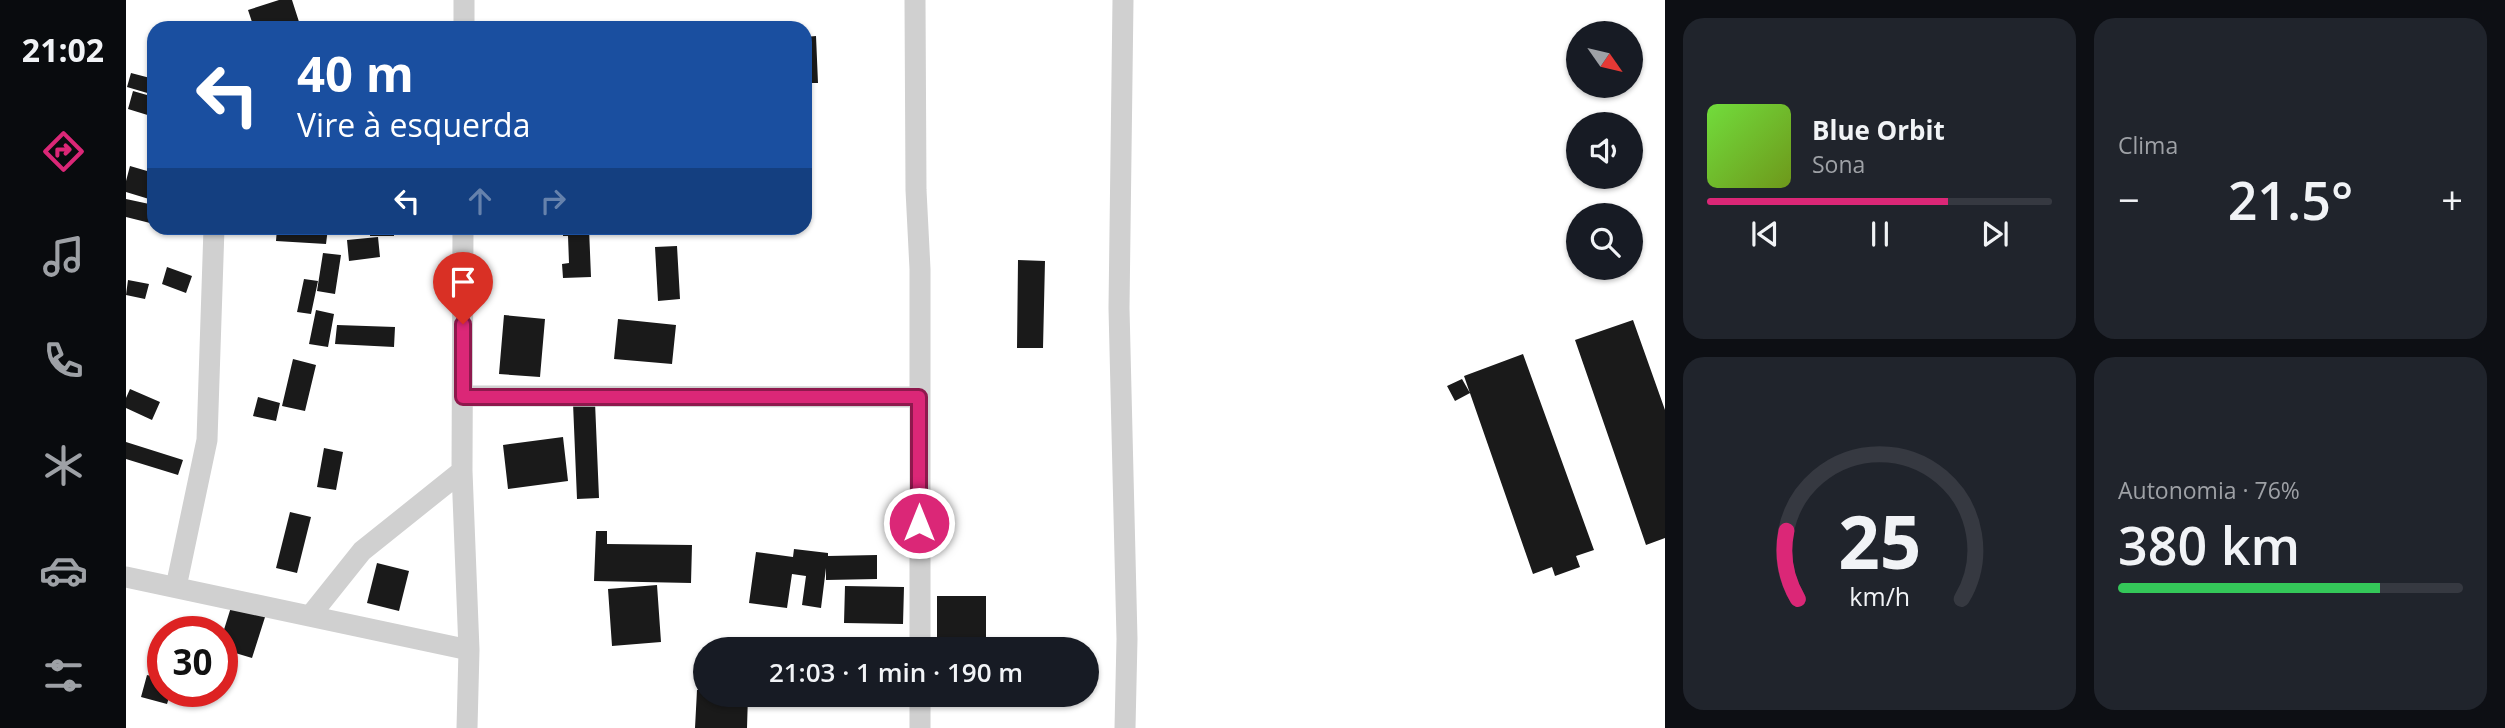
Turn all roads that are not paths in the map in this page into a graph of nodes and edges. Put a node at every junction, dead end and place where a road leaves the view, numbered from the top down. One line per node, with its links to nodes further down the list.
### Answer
1 (464, 0): 4 (street)
2 (915, 0): 8 (street)
3 (1123, 0): 18 (street)
4 (464, 21)
5 (214, 235): 11 (street)
6 (463, 235): 7 (street)
7 (463, 397): 8 (street); 9 (street)
8 (919, 397): 13 (street)
9 (462, 471): 12 (street); 14 (street)
10 (126, 577): 11 (street)
11 (176, 587): 12 (street)
12 (310, 616): 14 (street)
13 (920, 637)
14 (469, 650): 16 (street)
15 (920, 707): 17 (street)
16 (467, 728)
17 (920, 728)
18 (1125, 728)

